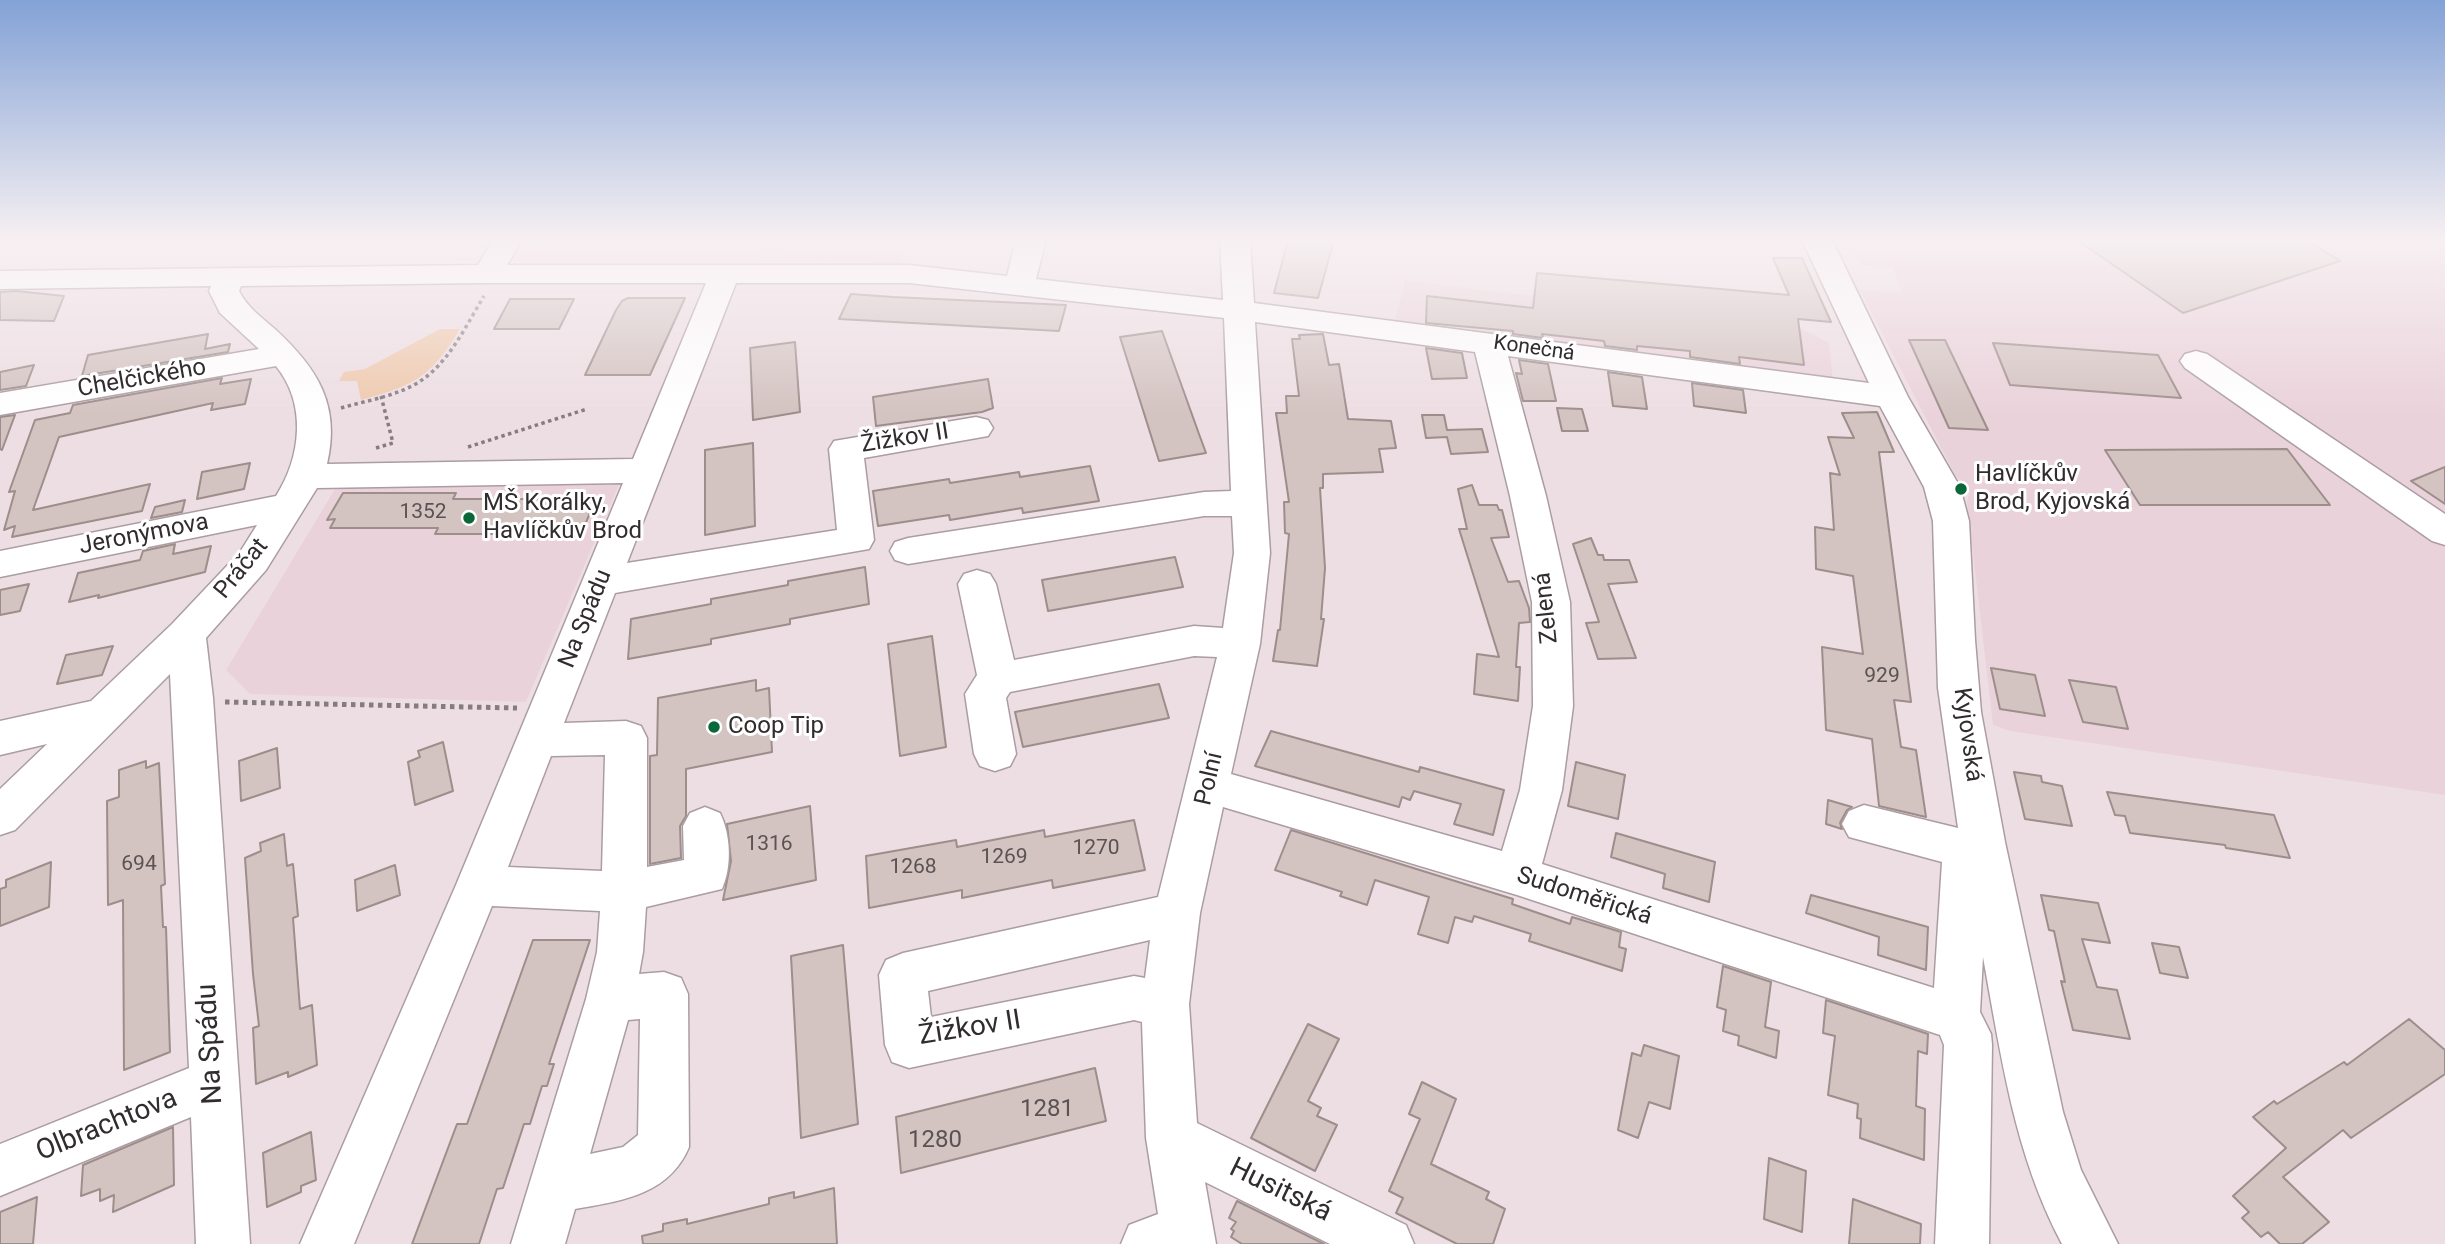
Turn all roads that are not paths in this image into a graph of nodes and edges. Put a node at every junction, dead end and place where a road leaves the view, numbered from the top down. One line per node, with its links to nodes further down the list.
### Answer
1 (228, 298): 8 (street, Práčat)
2 (715, 298): 13 (street, Na Spádu)
3 (1130, 298): 6 (street, Konečná)
4 (1239, 298): 6 (street)
5 (1845, 298): 10 (street, Kyjovská)
6 (1240, 312): 7 (street, Konečná); 15 (street, Polní)
7 (1489, 343): 10 (street, Konečná); 33 (street, Zelená)
8 (284, 355): 11 (street, Chelčického); 14 (street, Práčat)
9 (2196, 361): 16 (street)
10 (1892, 397): 32 (street, Kyjovská)
11 (0, 404)
12 (976, 428): 19 (street, Žižkov II)
13 (645, 471): 14 (street, Jeronýmova); 19 (street, Na Spádu)
14 (298, 491): 18 (street, Jeronýmova); 21 (street, Práčat)
15 (1251, 503): 17 (street); 22 (street, Polní)
16 (2445, 532)
17 (908, 551)
18 (0, 565)
19 (602, 581): 25 (street, Na Spádu)
20 (977, 584): 23 (street)
21 (186, 634): 24 (street, Práčat); 40 (street, Na Spádu)
22 (1240, 644): 23 (street); 28 (street, Polní)
23 (998, 679): 27 (street)
24 (104, 715): 26 (street); 29 (street, Práčat)
25 (543, 724): 34 (street, Na Spádu); 35 (street)
26 (0, 738)
27 (995, 754)
28 (1209, 785): 33 (street, Sudoměřická); 36 (street, Polní)
29 (0, 817)
30 (1864, 824): 32 (street)
31 (705, 826): 35 (street)
32 (1976, 852): 39 (street); 50 (street, Kyjovská)
33 (1517, 875): 39 (street, Sudoměřická)
34 (478, 885): 35 (street); 46 (street, Na Spádu)
35 (624, 892): 37 (street)
36 (1177, 913): 38 (street, Polní); 38 (street, Žižkov II)
37 (610, 999): 43 (street); 43 (street)
38 (1165, 1004): 41 (street, Polní)
39 (1956, 1018): 49 (street)
40 (213, 1083): 42 (street, Olbrachtova); 45 (street, Na Spádu)
41 (1172, 1138): 44 (street, Polní); 48 (street, Husitská)
42 (0, 1170)
43 (555, 1186): 47 (street)
44 (1175, 1240)
45 (223, 1244)
46 (327, 1244)
47 (538, 1244)
48 (1387, 1244)
49 (1962, 1244)
50 (2091, 1244)

